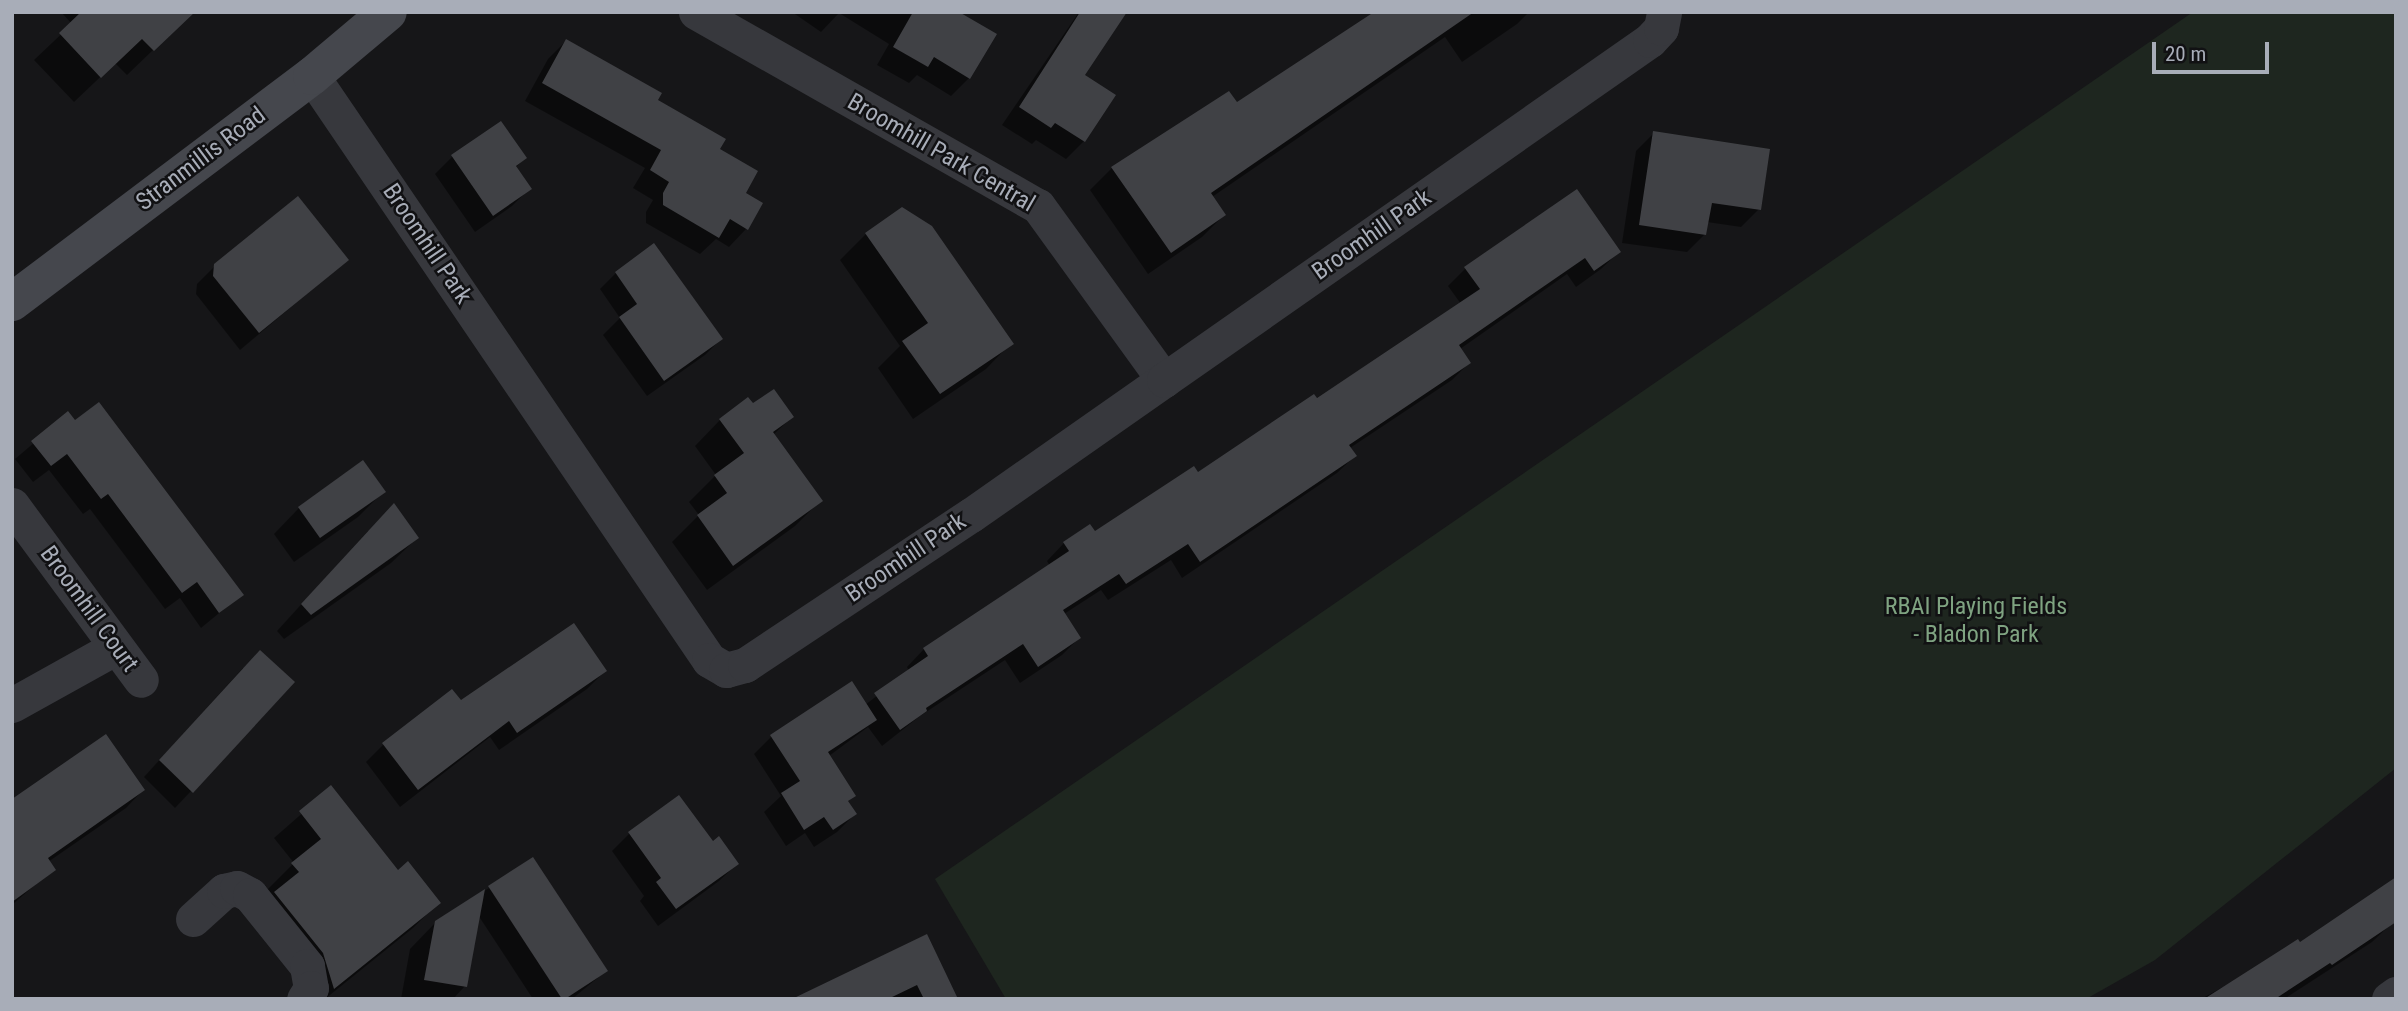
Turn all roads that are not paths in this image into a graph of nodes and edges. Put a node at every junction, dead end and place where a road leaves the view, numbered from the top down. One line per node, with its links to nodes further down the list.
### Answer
1 (388, 12): 4 (street, Stranmillis Road)
2 (696, 12): 6 (street, Broomhill Park Central)
3 (1664, 12): 6 (street, Broomhill Park)
4 (312, 76): 5 (street, Stranmillis Road); 6 (street, Broomhill Park)
5 (12, 302)
6 (1164, 380)
7 (12, 505): 8 (street, Broomhill Court)
8 (116, 648): 9 (street, Broomhill Court); 10 (street)
9 (141, 680)
10 (12, 705)
11 (193, 919): 13 (street)
12 (2396, 994): 14 (street)
13 (303, 999)
14 (2389, 999)

